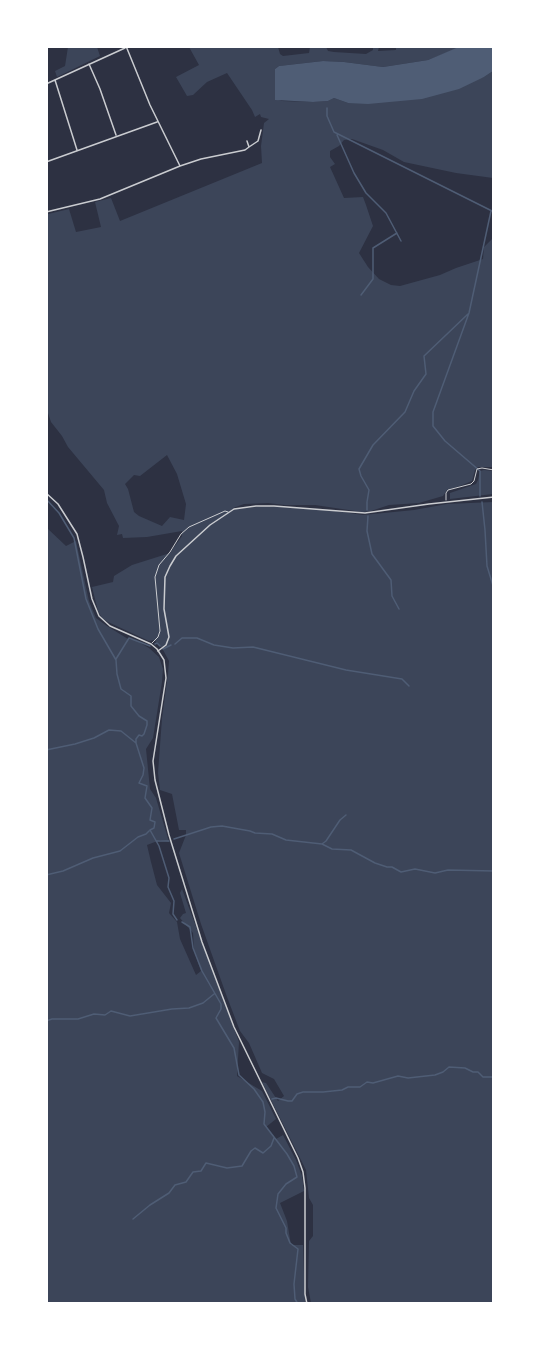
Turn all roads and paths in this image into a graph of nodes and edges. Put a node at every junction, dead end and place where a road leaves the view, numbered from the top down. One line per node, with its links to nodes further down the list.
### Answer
1 (126, 47): 2 (street); 5 (street)
2 (89, 64): 3 (street); 7 (street)
3 (55, 80): 4 (street); 10 (street)
4 (46, 84)
5 (158, 121): 7 (street); 12 (street)
6 (261, 130): 9 (street)
7 (116, 136): 10 (street)
8 (247, 141): 9 (street)
9 (249, 147): 12 (street)
10 (78, 150): 11 (street)
11 (46, 162)
12 (180, 166): 13 (street)
13 (46, 212)
14 (494, 470): 17 (lane)
15 (47, 493): 19 (street)
16 (494, 497): 17 (street)
17 (446, 502): 18 (street)
18 (228, 512): 19 (lane); 20 (street)
19 (151, 644): 20 (street)
20 (158, 651): 21 (street)
21 (307, 1304)

